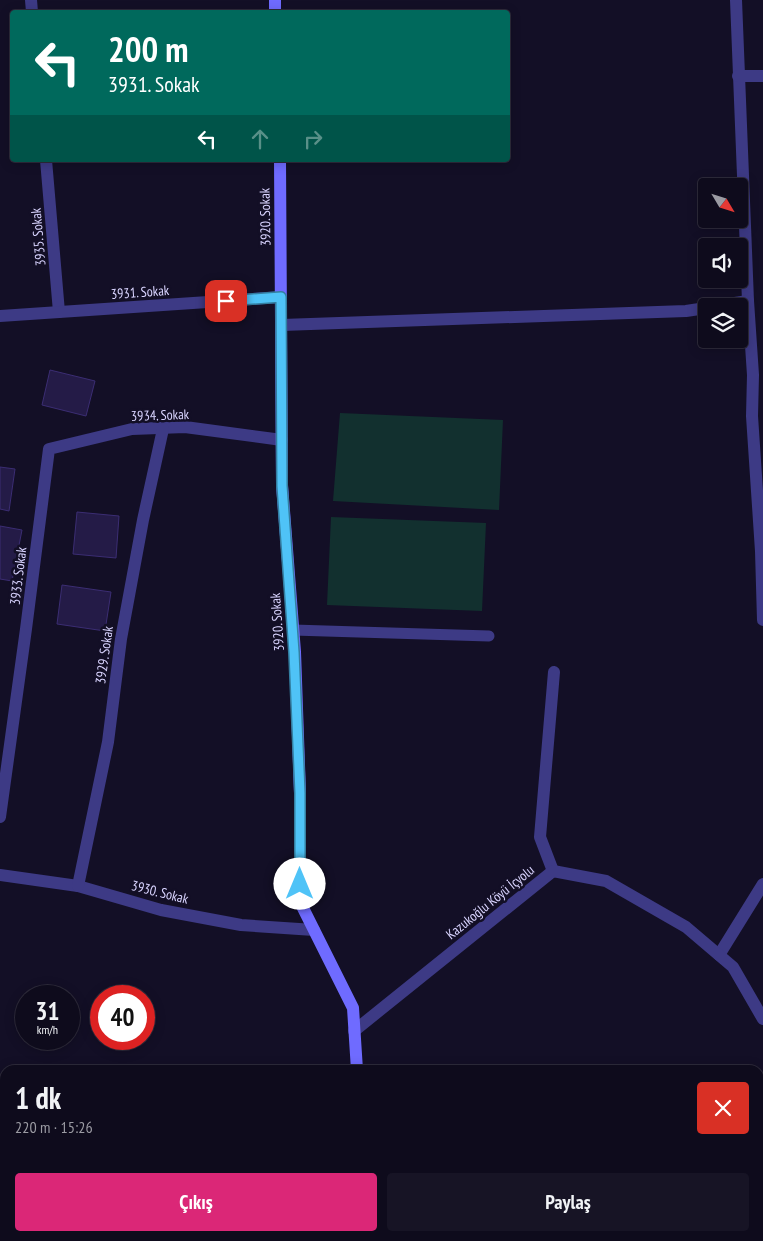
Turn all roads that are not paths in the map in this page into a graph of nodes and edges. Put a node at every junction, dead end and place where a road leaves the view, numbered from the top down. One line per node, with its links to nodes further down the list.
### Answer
1 (736, 0): 2 (street)
2 (738, 76): 3 (street); 7 (street)
3 (763, 76)
4 (46, 162): 10 (street, 3935. Sokak)
5 (280, 162): 6 (street, 3920. Sokak)
6 (281, 297): 10 (street, 3931. Sokak); 12 (street, 3920. Sokak)
7 (748, 298)
8 (748, 301): 16 (street)
9 (698, 309): 12 (street)
10 (59, 312): 11 (street, 3931. Sokak)
11 (0, 316)
12 (282, 325): 14 (street, 3920. Sokak)
13 (163, 429): 14 (street, 3934. Sokak); 15 (street, 3934. Sokak); 24 (street, 3929. Sokak)
14 (282, 440): 17 (street, 3920. Sokak)
15 (70, 443): 20 (street, 3933. Sokak)
16 (763, 620)
17 (293, 630): 18 (lane); 25 (street, 3920. Sokak)
18 (489, 636)
19 (554, 672): 21 (street)
20 (0, 817)
21 (553, 871): 26 (street, Kazukoğlu Köyü İçyolu); 28 (street, Kazukoğlu Köyü İçyolu)
22 (0, 874): 24 (street, 3930. Sokak)
23 (763, 884): 26 (street)
24 (78, 886): 25 (street, 3930. Sokak)
25 (314, 930): 28 (street, 3920. Sokak)
26 (718, 955): 27 (street, Kazukoğlu Köyü İçyolu)
27 (763, 1019)
28 (354, 1031): 29 (street, 3920. Sokak)
29 (357, 1065)

